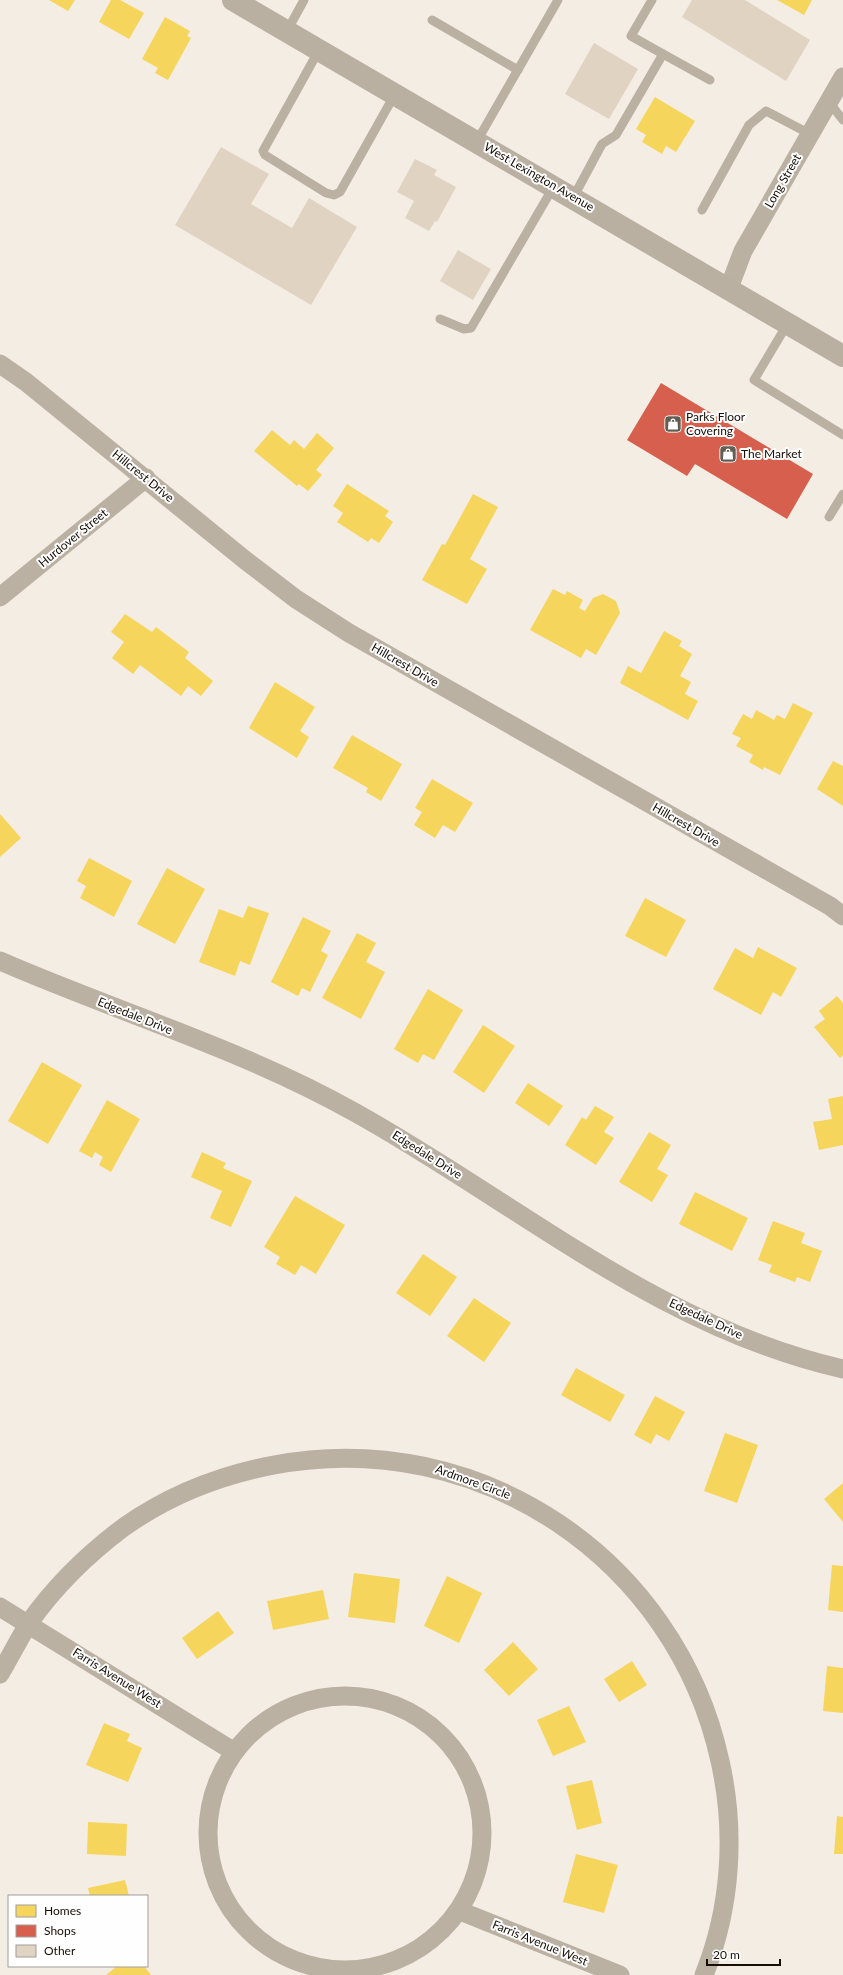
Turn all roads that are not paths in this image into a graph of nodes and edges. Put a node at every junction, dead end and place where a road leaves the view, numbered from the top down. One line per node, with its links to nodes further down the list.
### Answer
1 (233, 0): 6 (street, West Lexington Avenue)
2 (304, 0): 6 (lane)
3 (558, 0): 9 (lane)
4 (652, 0): 8 (lane)
5 (432, 20): 9 (lane)
6 (287, 31): 7 (street, West Lexington Avenue)
7 (319, 50): 12 (street, West Lexington Avenue); 12 (lane)
8 (663, 54): 11 (lane); 18 (lane)
9 (518, 70): 16 (lane)
10 (843, 77): 13 (street, Long Street)
11 (710, 80)
12 (395, 94): 16 (street, West Lexington Avenue)
13 (829, 102): 14 (lane); 15 (street, Long Street)
14 (843, 120)
15 (810, 134): 19 (lane); 20 (street, Long Street)
16 (477, 141): 17 (street, West Lexington Avenue)
17 (554, 186): 18 (street, West Lexington Avenue); 21 (lane)
18 (573, 198): 20 (street, West Lexington Avenue)
19 (702, 210)
20 (729, 288): 22 (street, West Lexington Avenue)
21 (440, 319)
22 (788, 323): 23 (street, West Lexington Avenue); 25 (lane)
23 (843, 356)
24 (0, 364): 26 (street, Hillcrest Drive)
25 (843, 435)
26 (146, 478): 29 (street, Hurdover Street); 30 (street, Hillcrest Drive)
27 (843, 494): 28 (lane)
28 (829, 517)
29 (0, 597)
30 (843, 916)
31 (0, 961): 32 (street, Edgedale Drive)
32 (843, 1369)
33 (0, 1607): 34 (street, Farris Avenue West)
34 (29, 1623): 35 (street, Ardmore Circle); 36 (street, Farris Avenue West); 39 (street, Ardmore Circle)
35 (0, 1674)
36 (233, 1751): 37 (street); 37 (street)
37 (460, 1911): 38 (street, Farris Avenue West)
38 (620, 1975)
39 (704, 1975)

